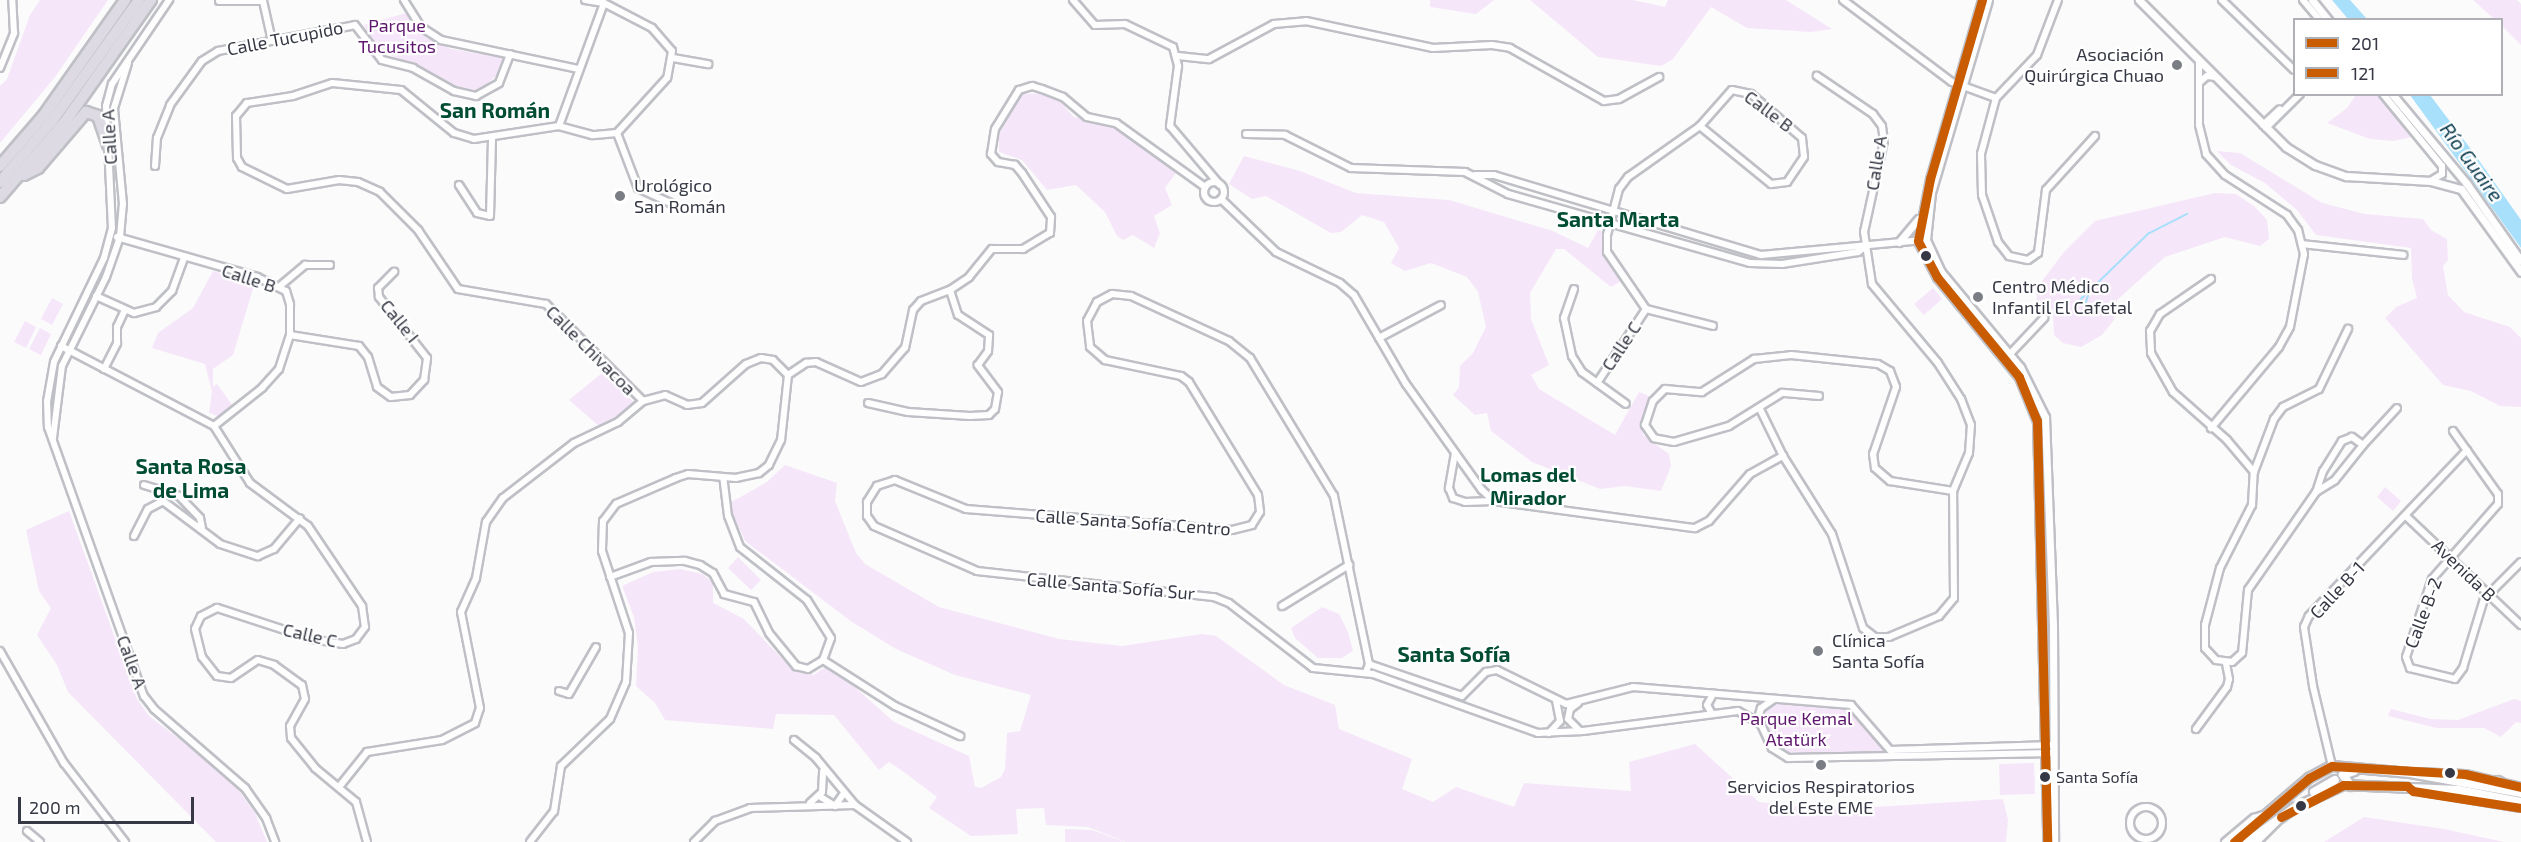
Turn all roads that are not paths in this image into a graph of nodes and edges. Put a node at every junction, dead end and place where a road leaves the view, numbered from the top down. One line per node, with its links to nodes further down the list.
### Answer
1 (12, 0): 28 (street)
2 (125, 0): 49 (highway)
3 (139, 0): 54 (highway)
4 (151, 0): 51 (highway)
5 (169, 0): 22 (street)
6 (404, 0): 23 (street)
7 (585, 0): 18 (street)
8 (1073, 0): 24 (street)
9 (1843, 0): 35 (street)
10 (1982, 0): 35 (street)
11 (1988, 0): 35 (street)
12 (2058, 0): 40 (street)
13 (2139, 0): 26 (street)
14 (2222, 0): 29 (street)
15 (2303, 0): 19 (street)
16 (2312, 0): 20 (street)
17 (219, 1): 21 (street)
18 (603, 2): 25 (street); 30 (street)
19 (2318, 18)
20 (2326, 18)
21 (272, 41): 23 (street, Calle Tucupido); 50 (street, Calle Tucupido)
22 (133, 52): 48 (street, Calle A); 65 (street, Calle A)
23 (510, 54): 30 (street)
24 (1178, 56): 33 (street); 56 (street)
25 (673, 58): 27 (street); 44 (street)
26 (2199, 60): 32 (street); 34 (street)
27 (708, 64)
28 (0, 68)
29 (2293, 68)
30 (579, 69): 41 (street)
31 (1817, 76): 70 (street, Calle A)
32 (2216, 76): 34 (street); 43 (street)
33 (1659, 77)
34 (2200, 82): 69 (street)
35 (1960, 85): 40 (street); 62 (street); 66 (street)
36 (2293, 96): 43 (street)
37 (2298, 96): 43 (street)
38 (2385, 96): 53 (street)
39 (2392, 96): 73 (street)
40 (1996, 98): 46 (street)
41 (559, 126): 44 (street, Calle Chivacoa); 47 (street, Calle Chivacoa)
42 (1700, 126): 42 (street, Calle B); 61 (street, Calle B)
43 (2265, 127): 53 (street)
44 (617, 133): 60 (street)
45 (1246, 134): 52 (street)
46 (2095, 136)
47 (492, 138): 55 (street); 97 (street, Calle Chivacoa)
48 (108, 145): 51 (highway); 64 (street, Calle A)
49 (0, 166)
50 (154, 166)
51 (21, 176): 58 (highway)
52 (1474, 176): 61 (street); 63 (street)
53 (2431, 181): 76 (street)
54 (0, 182)
55 (459, 185)
56 (1221, 185): 57 (street); 59 (street)
57 (1205, 187): 59 (street); 80 (street)
58 (0, 198)
59 (1221, 199): 89 (street)
60 (673, 204)
61 (1614, 212): 63 (street, Calle C); 70 (street)
62 (1920, 217): 67 (street); 68 (street)
63 (1610, 225): 70 (street); 83 (street, Calle C)
64 (111, 236): 65 (street, Calle B); 90 (street, Calle A)
65 (120, 237): 72 (street, Calle B); 81 (street, Calle A)
66 (1926, 240): 67 (street); 92 (street)
67 (1918, 241): 68 (street); 149 (street)
68 (1899, 242): 70 (street)
69 (2302, 243): 71 (street); 103 (street)
70 (1866, 246): 113 (street)
71 (2403, 255)
72 (184, 258): 78 (street, Calle B); 84 (street)
73 (2521, 261)
74 (330, 265): 78 (street)
75 (394, 272): 88 (street, Calle I)
76 (2521, 272)
77 (2211, 279): 103 (street)
78 (280, 286): 88 (street, Calle B)
79 (1574, 289): 95 (street, Calle C)
80 (950, 290): 94 (street); 98 (street)
81 (96, 296): 84 (street); 91 (street, Calle A)
82 (1441, 305): 89 (street)
83 (1646, 309): 86 (street, Calle C); 95 (street, Calle C)
84 (125, 310): 93 (street)
85 (2044, 318): 92 (street)
86 (1713, 326)
87 (2348, 329): 110 (street)
88 (290, 335): 102 (street, Calle B)
89 (1379, 338): 108 (street)
90 (61, 346): 91 (street); 105 (street, Calle A)
91 (69, 350): 93 (street); 105 (street, Calle A)
92 (2010, 354): 148 (street)
93 (104, 369): 102 (street)
94 (789, 375): 97 (street); 111 (street)
95 (1597, 383): 99 (street, Calle C)
96 (1819, 396): 101 (street)
97 (643, 401): 164 (street)
98 (868, 403)
99 (1626, 404)
100 (2397, 408): 106 (street)
101 (1760, 409): 109 (street); 113 (street)
102 (214, 426): 118 (street, Calle C)
103 (2211, 428): 110 (street)
104 (2454, 431): 107 (street, Calle B-2)
105 (53, 440): 180 (street, Calle A)
106 (2363, 445): 114 (street); 114 (street)
107 (2467, 450): 117 (street, Calle B-1); 121 (street, Calle B-2)
108 (1455, 453): 116 (street); 116 (street)
109 (1783, 456): 113 (street); 116 (street)
110 (2254, 472): 131 (street)
111 (723, 478): 124 (street); 130 (street)
112 (144, 485): 119 (street)
113 (1953, 491)
114 (2316, 492): 131 (street)
115 (869, 498): 123 (street, Calle Santa Sofía Centro); 133 (street, Calle Santa Sofía Sur)
116 (1494, 501)
117 (2407, 517): 121 (street, Avenida B); 154 (street, Calle B-1)
118 (300, 518): 119 (street); 164 (street, Calle C)
119 (202, 528): 120 (street)
120 (134, 536)
121 (2453, 557): 125 (street, Avenida B); 125 (street, Calle B-2)
122 (2521, 562): 125 (street)
123 (1349, 565): 126 (street); 132 (street)
124 (610, 577): 130 (street); 182 (street)
125 (2489, 594): 127 (street, Avenida B)
126 (1282, 606)
127 (2521, 625)
128 (596, 647): 134 (street)
129 (0, 651): 179 (street)
130 (823, 660): 146 (street)
131 (2226, 663): 143 (street)
132 (1369, 664): 133 (street); 136 (street)
133 (1366, 672): 140 (street, Calle Santa Sofía Sur)
134 (559, 691)
135 (1713, 694): 137 (street); 139 (street); 141 (street)
136 (1462, 696): 138 (street); 140 (street)
137 (1774, 698): 142 (street); 150 (street)
138 (1556, 700): 139 (street); 145 (street)
139 (1578, 703): 144 (street)
140 (1469, 709): 145 (street, Calle Santa Sofía Sur)
141 (1712, 714): 142 (street); 144 (street)
142 (1759, 723): 152 (street)
143 (2196, 729)
144 (1583, 731): 145 (street)
145 (1545, 734)
146 (960, 736)
147 (794, 740): 155 (street)
148 (2053, 745): 149 (street); 151 (street)
149 (2044, 749): 150 (street); 151 (street); 153 (street); 185 (street)
150 (1890, 750): 152 (street); 153 (street)
151 (2053, 753): 186 (street)
152 (1880, 758): 153 (street)
153 (1889, 758)
154 (2332, 766): 156 (main road); 158 (main road); 160 (main road)
155 (822, 769): 166 (street); 167 (street)
156 (2378, 769): 157 (main road); 162 (main road)
157 (2410, 773): 159 (street); 165 (main road)
158 (2313, 775): 161 (main road); 174 (main road)
159 (2498, 781): 165 (main road)
160 (2337, 783): 161 (main road); 162 (main road); 168 (main road)
161 (2324, 786): 168 (main road)
162 (2351, 786): 163 (main road)
163 (2407, 786): 169 (main road); 173 (street)
164 (339, 787): 181 (street)
165 (2520, 791)
166 (844, 793): 171 (street); 172 (street)
167 (819, 796): 170 (street); 172 (street)
168 (2306, 802): 175 (main road)
169 (2521, 802)
170 (807, 804): 172 (street); 183 (street)
171 (855, 805): 172 (street); 184 (street)
172 (835, 806)
173 (2521, 808)
174 (2264, 815): 187 (street); 188 (main road)
175 (2279, 818): 189 (main road); 190 (street)
176 (27, 831): 178 (street)
177 (2145, 841): 177 (street)
178 (40, 842)
179 (125, 842)
180 (275, 842)
181 (367, 842)
182 (531, 842)
183 (694, 842)
184 (906, 842)
185 (2047, 842)
186 (2054, 842)
187 (2225, 842)
188 (2234, 842)
189 (2247, 842)
190 (2257, 842)

